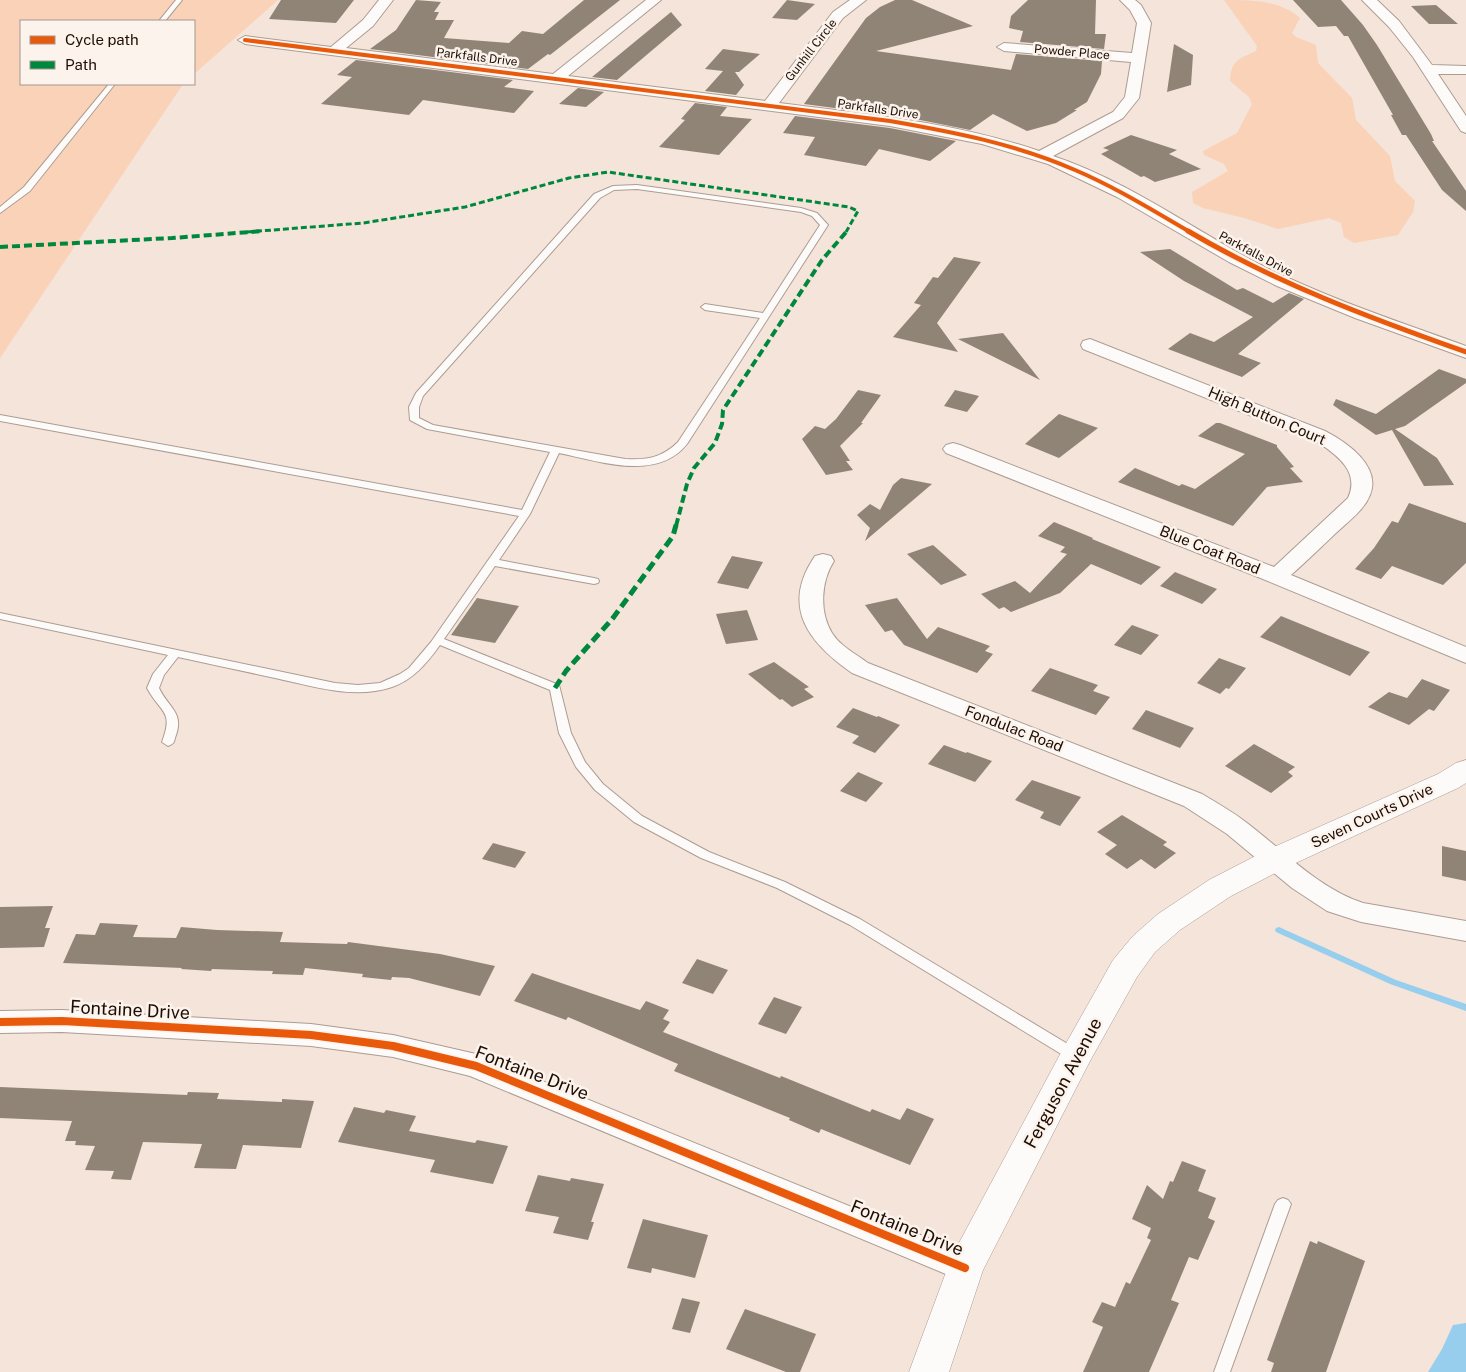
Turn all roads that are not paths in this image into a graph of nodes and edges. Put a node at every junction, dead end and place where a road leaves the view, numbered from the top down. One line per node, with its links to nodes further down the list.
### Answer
1 (179, 0): 7 (lane)
2 (386, 0): 10 (street)
3 (654, 0): 14 (street)
4 (859, 0): 16 (street, Gunhill Circle)
5 (1127, 0): 11 (street)
6 (1369, 0): 12 (street)
7 (163, 20)
8 (245, 40): 10 (street, Parkfalls Drive)
9 (1004, 47): 11 (street, Powder Place)
10 (334, 51): 14 (street, Parkfalls Drive)
11 (1140, 58): 18 (street)
12 (1428, 70): 13 (street); 17 (street)
13 (1466, 70)
14 (557, 78): 16 (street, Parkfalls Drive)
15 (111, 85): 19 (lane)
16 (769, 106): 18 (street, Parkfalls Drive)
17 (1466, 128)
18 (1040, 156): 23 (street, Parkfalls Drive)
19 (0, 211)
20 (705, 307): 21 (lane)
21 (765, 316): 26 (lane); 26 (lane)
22 (1090, 345): 30 (street, High Button Court)
23 (1466, 352)
24 (0, 418): 27 (lane)
25 (953, 449): 30 (street, Blue Coat Road)
26 (556, 450): 27 (lane)
27 (525, 514): 29 (lane)
28 (823, 561): 38 (street, Fondulac Road)
29 (493, 562): 31 (lane); 33 (lane)
30 (1276, 577): 35 (street, Blue Coat Road)
31 (594, 581)
32 (0, 616): 34 (lane)
33 (436, 640): 34 (lane); 41 (lane)
34 (175, 654): 36 (lane)
35 (1466, 656)
36 (168, 742)
37 (1466, 770): 38 (street, Seven Courts Drive)
38 (1276, 859): 39 (street, Fondulac Road); 41 (street, Ferguson Avenue)
39 (1466, 931)
40 (0, 1022): 43 (street, Fontaine Drive)
41 (1076, 1056): 43 (street, Ferguson Avenue)
42 (1283, 1204): 45 (lane)
43 (965, 1268): 44 (street, Ferguson Avenue)
44 (929, 1372)
45 (1222, 1372)

